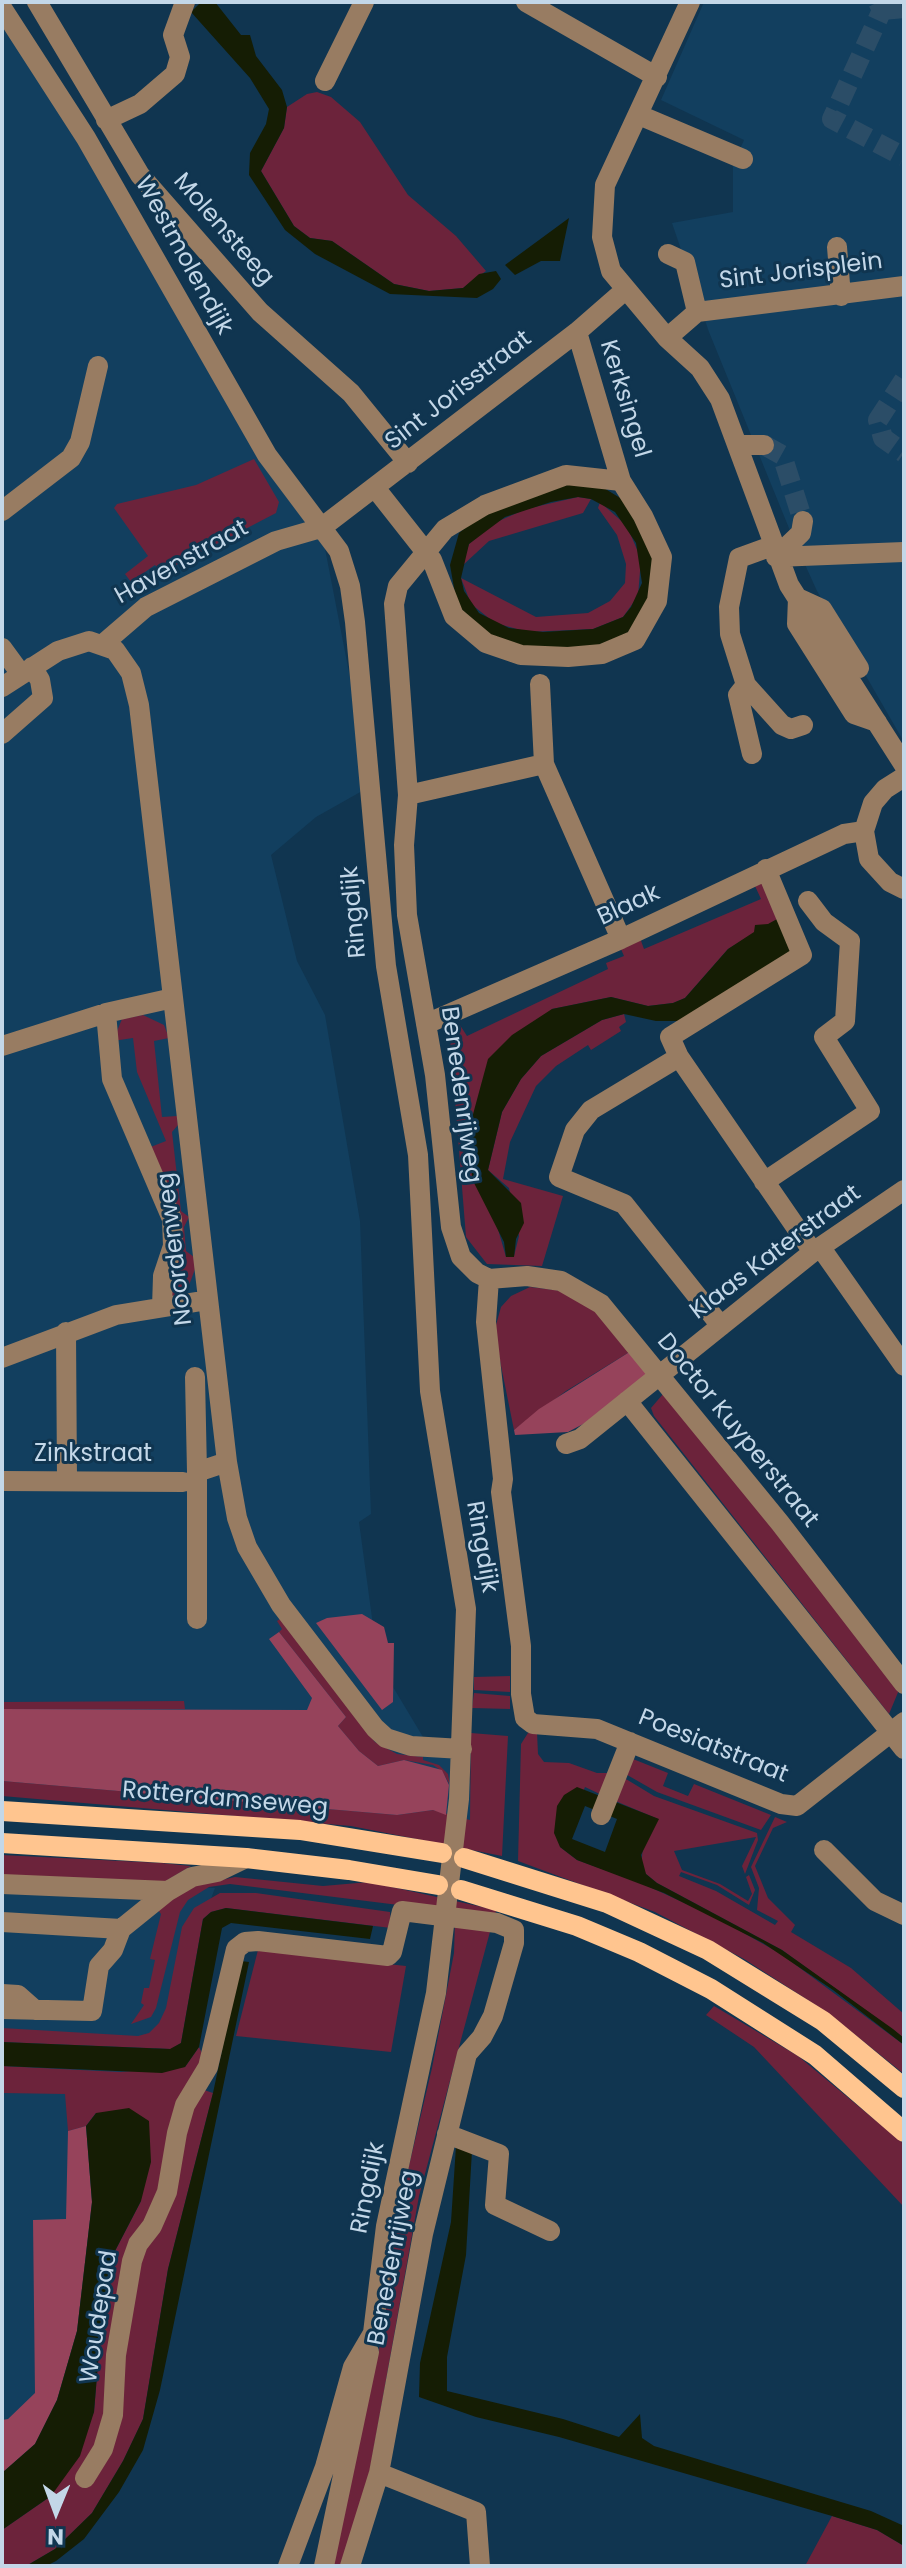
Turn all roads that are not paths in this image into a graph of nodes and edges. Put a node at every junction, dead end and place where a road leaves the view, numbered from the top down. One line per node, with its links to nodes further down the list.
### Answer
1 (37, 2): 10 (street, Molensteeg)
2 (185, 2): 10 (street)
3 (364, 2): 8 (street)
4 (526, 2): 7 (street)
5 (690, 2): 7 (street)
6 (2, 8): 28 (street, Westmolendijk)
7 (657, 77): 9 (street)
8 (325, 81)
9 (639, 115): 11 (street); 15 (street)
10 (106, 120): 23 (street, Molensteeg)
11 (743, 159)
12 (837, 247): 16 (street)
13 (668, 254): 17 (street)
14 (904, 286): 16 (street, Sint Jorisplein)
15 (624, 291): 18 (street, Sint Jorisstraat); 19 (street)
16 (841, 296): 17 (street, Sint Jorisplein)
17 (697, 312): 19 (street, Sint Jorisplein)
18 (577, 332): 23 (street, Sint Jorisstraat); 24 (street, Kerksingel)
19 (667, 338): 21 (street)
20 (98, 366): 26 (street)
21 (738, 445): 22 (street); 30 (street)
22 (764, 445)
23 (408, 463): 25 (street, Sint Jorisstraat)
24 (621, 481): 29 (street, Kerksingel); 29 (street, Kerksingel)
25 (376, 489): 28 (street, Sint Jorisstraat); 29 (street)
26 (2, 511)
27 (803, 521): 30 (street)
28 (321, 528): 32 (street, Havenstraat); 77 (street, Ringdijk)
29 (425, 550): 44 (street, Benedenrijweg)
30 (774, 552): 31 (street); 36 (street); 42 (street)
31 (904, 552)
32 (103, 644): 34 (street); 50 (street, Noordenweg)
33 (2, 648): 34 (street)
34 (26, 670): 37 (street); 39 (street)
35 (540, 684): 41 (street)
36 (746, 685): 38 (street); 40 (street)
37 (2, 687)
38 (803, 725)
39 (2, 734)
40 (752, 754)
41 (544, 764): 44 (street); 49 (street)
42 (904, 765)
43 (904, 777): 45 (street)
44 (408, 795): 52 (street, Benedenrijweg)
45 (858, 831): 46 (street, Blaak); 47 (street)
46 (763, 871): 49 (street, Blaak); 54 (street)
47 (904, 889)
48 (808, 901): 55 (street)
49 (621, 939): 52 (street, Blaak)
50 (173, 998): 51 (street); 59 (street, Noordenweg)
51 (106, 1013): 53 (street); 60 (street, Noordenweg)
52 (426, 1024): 58 (street, Benedenrijweg)
53 (2, 1046)
54 (679, 1057): 55 (street); 61 (street)
55 (764, 1182): 57 (street)
56 (904, 1190): 57 (street, Klaas Katerstraat)
57 (817, 1250): 61 (street, Klaas Katerstraat); 64 (street)
58 (489, 1279): 65 (street, Doctor Kuyperstraat); 76 (street, Poesiatstraat)
59 (208, 1300): 60 (street); 69 (street, Noordenweg)
60 (162, 1307): 62 (street)
61 (721, 1326): 65 (street, Klaas Katerstraat)
62 (66, 1332): 63 (street); 71 (street)
63 (2, 1358)
64 (904, 1366)
65 (658, 1376): 67 (street, Klaas Katerstraat); 74 (street, Doctor Kuyperstraat)
66 (195, 1377): 70 (street)
67 (627, 1401): 68 (street, Klaas Katerstraat); 75 (street)
68 (566, 1444)
69 (227, 1462): 70 (street, Zinkstraat); 77 (street, Noordenweg)
70 (190, 1477): 71 (street, Zinkstraat); 73 (street)
71 (67, 1480): 72 (street, Zinkstraat)
72 (2, 1481)
73 (197, 1619)
74 (904, 1684)
75 (900, 1734): 76 (street, Poesiatstraat)
76 (630, 1742): 79 (street)
77 (462, 1749): 100 (street, Ringdijk)
78 (2, 1811): 82 (main road, Rotterdamseweg)
79 (601, 1815)
80 (2, 1843): 83 (main road)
81 (824, 1850): 90 (street)
82 (442, 1853)
83 (246, 1858): 86 (main road); 88 (street)
84 (464, 1858): 96 (main road)
85 (2, 1884): 88 (street)
86 (438, 1885)
87 (461, 1890): 97 (main road)
88 (168, 1891): 92 (street)
89 (402, 1911): 98 (street, Benedenrijweg); 102 (street, Woudepad)
90 (904, 1915)
91 (2, 1922): 92 (street)
92 (121, 1929): 95 (street)
93 (2, 1994): 95 (street)
94 (2, 2009): 95 (street)
95 (35, 2010)
96 (904, 2088)
97 (904, 2132)
98 (447, 2134): 99 (street); 101 (street, Benedenrijweg)
99 (550, 2231)
100 (373, 2333): 103 (street, Ringdijk); 104 (street, Benedenrijweg)
101 (379, 2473): 105 (street, Benedenrijweg); 106 (street)
102 (85, 2478)
103 (288, 2566)
104 (324, 2566)
105 (350, 2566)
106 (480, 2566)

